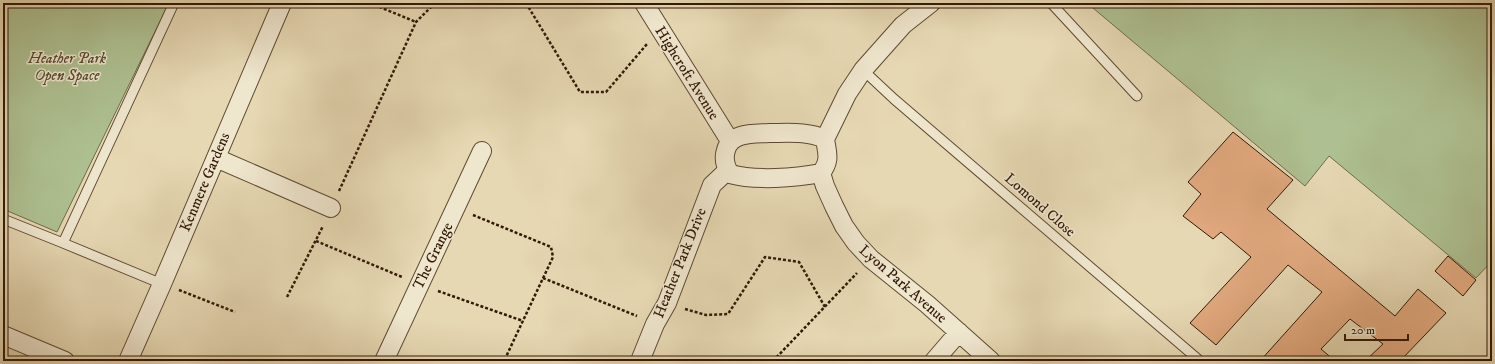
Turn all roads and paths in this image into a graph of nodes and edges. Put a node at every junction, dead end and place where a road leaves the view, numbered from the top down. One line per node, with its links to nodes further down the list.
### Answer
1 (174, 3): 22 (lane)
2 (282, 3): 16 (street, Kenmere Gardens)
3 (370, 3): 9 (path)
4 (435, 3): 9 (path)
5 (526, 3): 10 (path)
6 (644, 3): 10 (street, Highcroft Avenue)
7 (932, 3): 11 (street)
8 (1051, 3): 12 (lane)
9 (416, 22): 19 (path)
10 (660, 30): 14 (street, Highcroft Avenue)
11 (863, 70): 13 (street); 41 (lane, Lomond Close)
12 (1137, 96)
13 (825, 139): 14 (street); 18 (street)
14 (730, 141): 17 (street)
15 (482, 152): 20 (street, The Grange)
16 (216, 158): 19 (street); 25 (street, Kenmere Gardens)
17 (728, 170): 18 (street); 27 (street, Heather Park Drive)
18 (821, 173): 23 (street, Lyon Park Avenue)
19 (331, 208): 26 (path)
20 (456, 208): 24 (path); 35 (street, The Grange)
21 (3, 219): 22 (lane)
22 (62, 243): 25 (lane)
23 (871, 259): 28 (path); 31 (street, Lyon Park Avenue)
24 (543, 278): 30 (path); 36 (path)
25 (162, 284): 29 (path); 34 (street, Kenmere Gardens)
26 (287, 297)
27 (666, 303): 28 (path); 30 (street, Heather Park Drive)
28 (825, 307): 38 (path)
29 (235, 312)
30 (655, 324): 37 (street, Heather Park Drive)
31 (959, 332): 39 (street); 40 (street, Lyon Park Avenue)
32 (3, 335): 33 (street)
33 (65, 361)
34 (128, 361)
35 (384, 361)
36 (504, 361)
37 (640, 361)
38 (773, 361)
39 (934, 361)
40 (991, 361)
41 (1200, 361)

